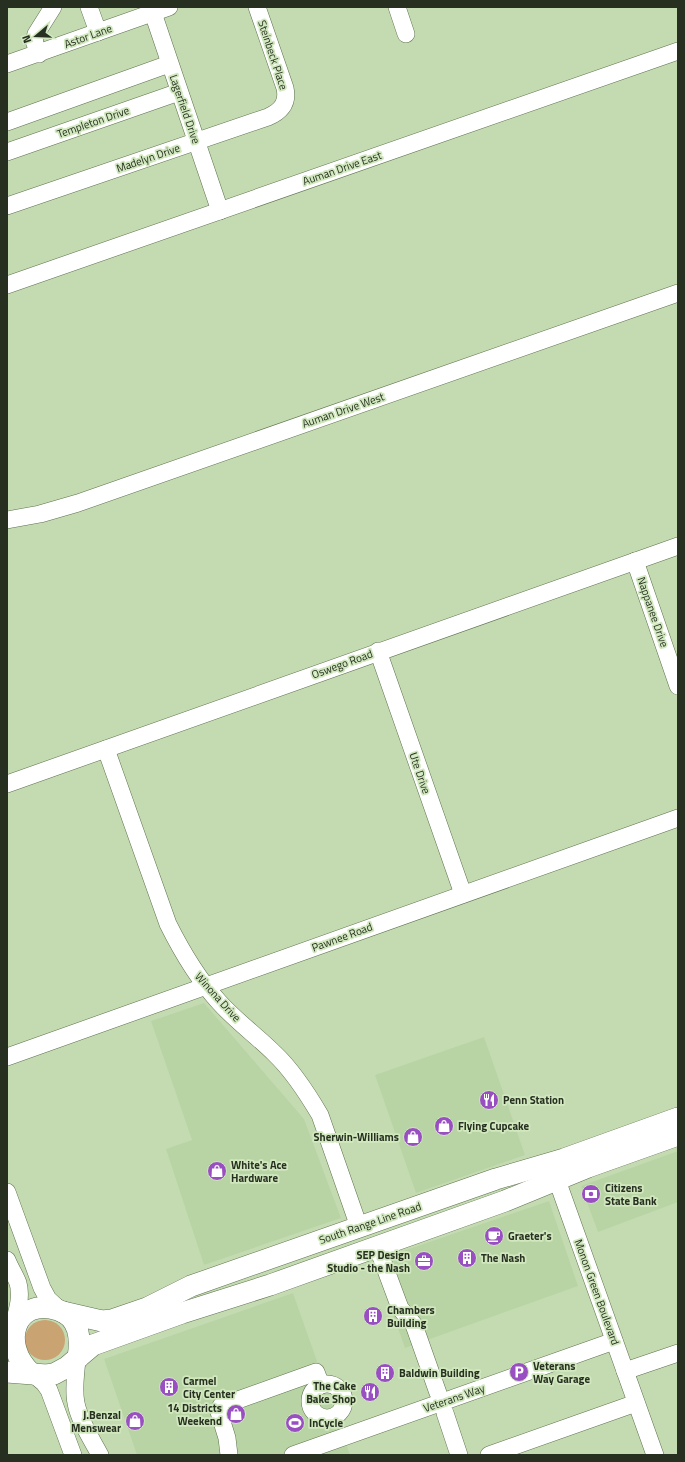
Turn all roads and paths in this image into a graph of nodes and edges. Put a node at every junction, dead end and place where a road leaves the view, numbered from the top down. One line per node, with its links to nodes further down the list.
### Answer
1 (54, 7): 10 (street)
2 (89, 7): 7 (street)
3 (169, 7): 6 (street, Astor Lane)
4 (257, 7): 14 (street, Steinbeck Place)
5 (397, 7): 8 (street)
6 (152, 10): 7 (street, Astor Lane); 12 (street, Lagerfield Drive)
7 (98, 32): 10 (street, Astor Lane)
8 (406, 34)
9 (678, 51): 19 (street, Auman Drive East)
10 (39, 54): 11 (street, Astor Lane)
11 (7, 64)
12 (170, 64): 13 (street, Lagerfield Drive); 15 (street)
13 (179, 92): 16 (street, Lagerfield Drive); 17 (street, Templeton Drive)
14 (284, 104): 16 (street, Madelyn Drive)
15 (7, 122)
16 (197, 142): 18 (street, Madelyn Drive); 19 (street, Lagerfield Drive)
17 (7, 152)
18 (7, 206)
19 (220, 211): 20 (street, Auman Drive East)
20 (7, 285)
21 (678, 293): 22 (street, Auman Drive West)
22 (7, 520)
23 (678, 546): 24 (street, Oswego Road)
24 (635, 561): 25 (street, Oswego Road); 26 (street, Nappanee Drive)
25 (378, 651): 27 (street, Oswego Road); 30 (street, Ute Drive)
26 (678, 686)
27 (106, 748): 28 (street, Oswego Road); 31 (street, Winona Drive)
28 (7, 784)
29 (678, 818): 30 (street, Pawnee Road)
30 (463, 894): 31 (street, Pawnee Road)
31 (206, 986): 32 (street, Pawnee Road); 37 (street, Winona Drive)
32 (7, 1057)
33 (678, 1118): 37 (main road, South Range Line Road)
34 (678, 1135): 35 (main road)
35 (558, 1180): 38 (main road); 42 (street, Monon Green Boulevard)
36 (7, 1192): 40 (street)
37 (360, 1226): 40 (main road, South Range Line Road)
38 (377, 1246): 44 (main road); 49 (street)
39 (7, 1260): 41 (street)
40 (62, 1311): 41 (main road); 44 (main road)
41 (10, 1332): 47 (main road)
42 (614, 1342): 45 (street, Monon Green Boulevard); 53 (street, Veterans Way)
43 (678, 1353): 45 (street)
44 (78, 1358): 47 (main road); 55 (street)
45 (625, 1371): 50 (street, Monon Green Boulevard)
46 (7, 1372): 47 (main road)
47 (31, 1373): 54 (street)
48 (321, 1385): 52 (street); 52 (street); 56 (street)
49 (438, 1393)
50 (636, 1403): 59 (street); 60 (street, Monon Green Boulevard)
51 (445, 1413): 58 (street)
52 (334, 1418): 53 (street)
53 (341, 1438): 57 (street, Veterans Way)
54 (73, 1455)
55 (100, 1455)
56 (229, 1455)
57 (293, 1455)
58 (459, 1455)
59 (488, 1455)
60 (655, 1455)

